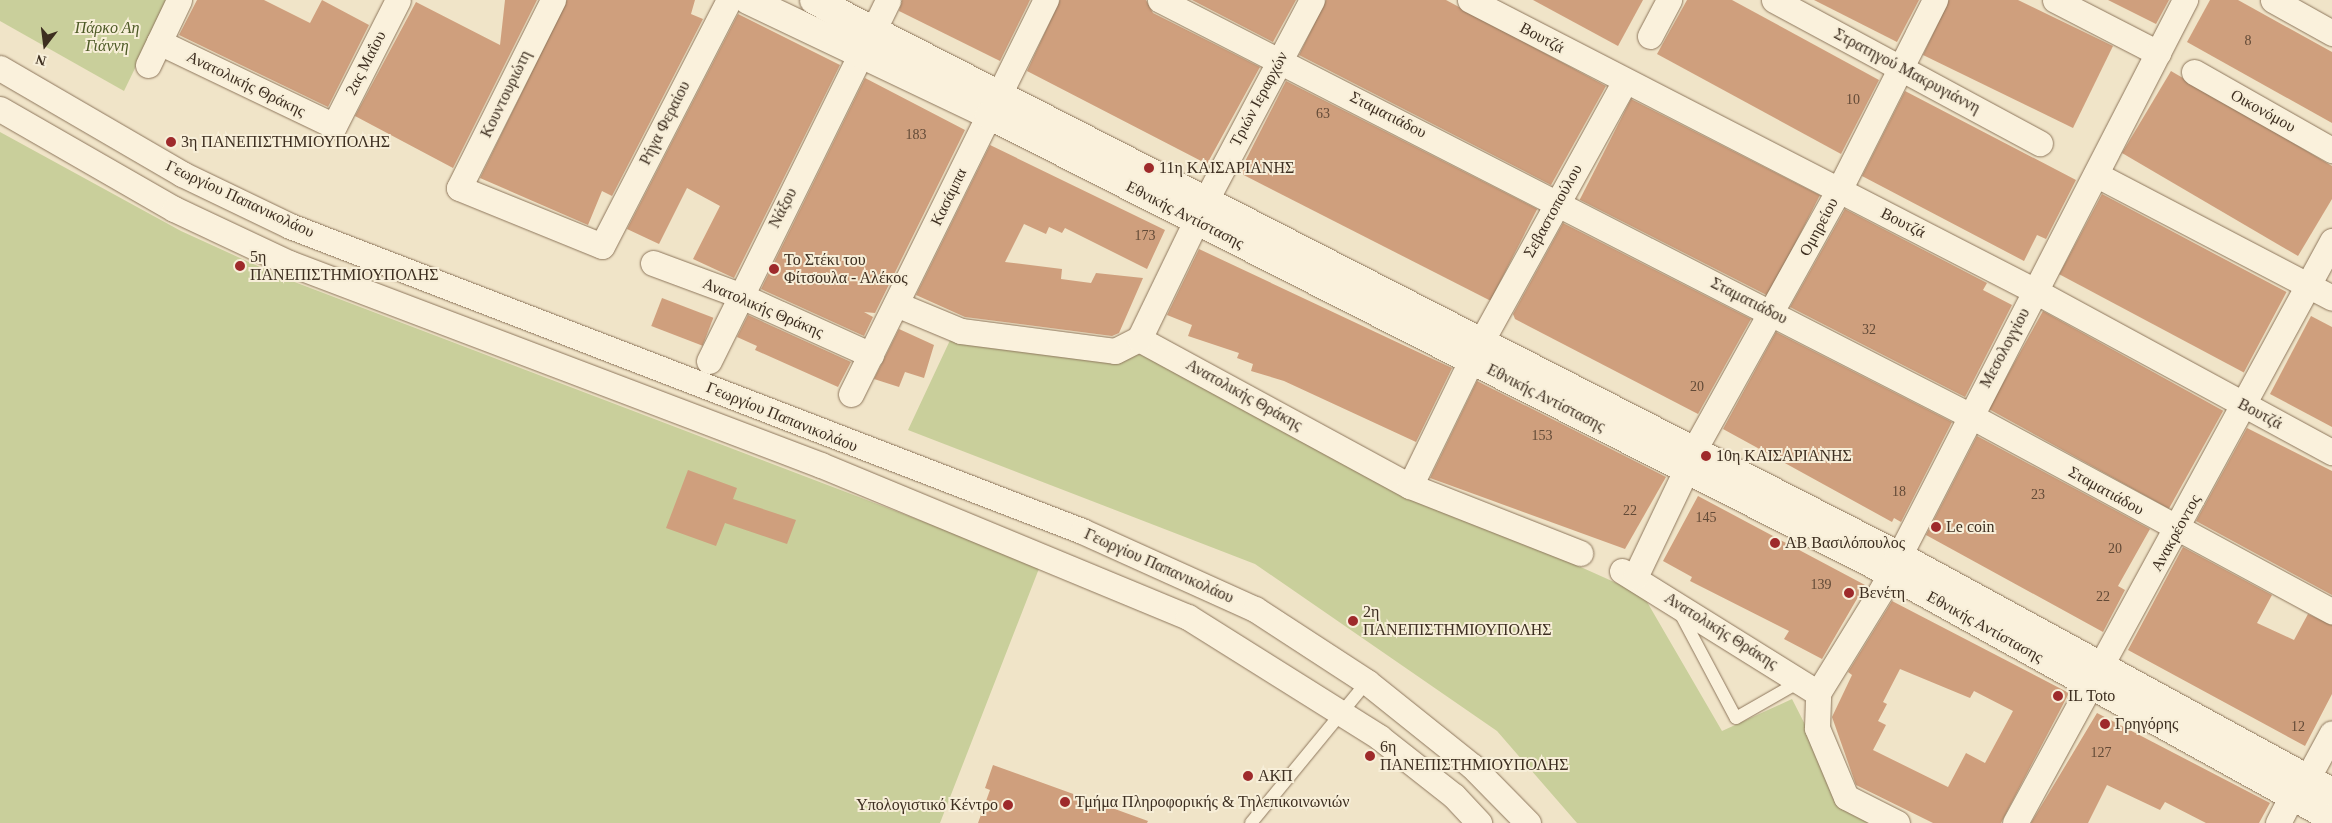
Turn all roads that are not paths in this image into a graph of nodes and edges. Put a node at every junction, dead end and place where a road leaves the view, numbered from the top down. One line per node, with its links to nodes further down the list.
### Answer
1 (179, 0): 21 (street)
2 (398, 0): 32 (street, 2ας Μαΐου)
3 (553, 0): 40 (street, Κουντουριώτη)
4 (729, 0): 40 (street, Ρήγα Φεραίου)
5 (748, 0): 23 (main road, Εθνικής Αντίστασης)
6 (814, 0): 18 (main road, Εθνικής Αντίστασης)
7 (888, 0): 18 (street)
8 (1046, 0): 30 (street, Κασάμπα)
9 (1160, 0): 24 (street, Σταματιάδου)
10 (1312, 0): 24 (street, Τριών Ιεραρχών)
11 (1470, 0): 29 (street, Βουτζά)
12 (1669, 0): 20 (street)
13 (1774, 0): 27 (street, Στρατηγού Μακρυγιάννη)
14 (1935, 0): 27 (street, Ομηρείου)
15 (2055, 0): 22 (street)
16 (2185, 0): 22 (street, Μεσολογγίου)
17 (2273, 0): 19 (street)
18 (874, 29): 30 (main road, Εθνικής Αντίστασης)
19 (2332, 33)
20 (1650, 36)
21 (159, 42): 25 (street); 32 (street, Ανατολικής Θράκης)
22 (2158, 53): 35 (street, Μεσολογγίου)
23 (860, 56): 30 (main road, Εθνικής Αντίστασης); 44 (street, Νάξου)
24 (1280, 60): 37 (street, Σταματιάδου); 38 (street, Τριών Ιεραρχών)
25 (148, 65)
26 (0, 68): 65 (street, Γεωργίου Παπανικολάου)
27 (1901, 68): 33 (street, Στρατηγού Μακρυγιάννη); 36 (street, Ομηρείου)
28 (2194, 72): 34 (street, Οικονόμου)
29 (1624, 81): 36 (street, Βουτζά); 37 (street, Σεβαστοπούλου)
30 (994, 104): 38 (main road, Εθνικής Αντίστασης); 46 (street, Κασάμπα)
31 (0, 109): 67 (street, Γεωργίου Παπανικολάου)
32 (334, 126)
33 (2040, 143)
34 (2332, 150)
35 (2097, 175): 42 (street); 43 (street, Μεσολογγίου)
36 (1839, 190): 43 (street, Βουτζά); 47 (street, Ομηρείου)
37 (1558, 202): 47 (street, Σταματιάδου); 49 (street, Σεβαστοπούλου)
38 (1201, 210): 48 (street, Τριών Ιεραρχών); 49 (main road, Εθνικής Αντίστασης)
39 (2332, 241): 42 (street, Ανακρέοντος)
40 (602, 246)
41 (653, 263): 44 (street, Ανατολικής Θράκης)
42 (2310, 285): 45 (street); 53 (street, Ανακρέοντος)
43 (2035, 292): 53 (street, Βουτζά); 54 (street, Μεσολογγίου)
44 (739, 296): 50 (street, Ανατολικής Θράκης); 51 (street, Νάξου)
45 (2332, 298)
46 (896, 304): 48 (street); 50 (street, Κασάμπα)
47 (1773, 313): 54 (street, Σταματιάδου); 56 (street, Ομηρείου)
48 (1139, 339): 57 (street, Ανατολικής Θράκης)
49 (1477, 350): 56 (main road, Εθνικής Αντίστασης); 57 (street, Σεβαστοπούλου)
50 (871, 355): 52 (street, Κασάμπα)
51 (710, 361)
52 (851, 394)
53 (2246, 406): 55 (street, Βουτζά); 58 (street, Ανακρέοντος)
54 (1969, 415): 58 (street, Σταματιάδου); 60 (street, Μεσολογγίου)
55 (2332, 452)
56 (1690, 460): 60 (main road, Εθνικής Αντίστασης); 61 (street, Ομηρείου)
57 (1410, 486): 59 (street, Ανατολικής Θράκης)
58 (2178, 530): 63 (street, Σταματιάδου); 64 (street, Ανακρέοντος)
59 (1580, 553)
60 (1894, 564): 64 (main road, Εθνικής Αντίστασης); 66 (street, Μεσολογγίου)
61 (1629, 574): 62 (street, Ανατολικής Θράκης)
62 (1674, 601): 66 (street, Ανατολικής Θράκης); 66 (lane)
63 (2332, 611)
64 (2094, 676): 69 (main road, Εθνικής Αντίστασης); 76 (street, Ανακρέοντος)
65 (1367, 682): 67 (lane); 75 (street, Γεωργίου Παπανικολάου)
66 (1808, 688): 72 (street)
67 (1342, 711): 73 (lane); 74 (street, Γεωργίου Παπανικολάου)
68 (2332, 733): 69 (street)
69 (2299, 788): 70 (main road, Εθνικής Αντίστασης); 71 (main road, Εθνικής Αντίστασης); 77 (street)
70 (2332, 792)
71 (2332, 818)
72 (1895, 822)
73 (1251, 823)
74 (1478, 823)
75 (1528, 823)
76 (2015, 823)
77 (2278, 823)

